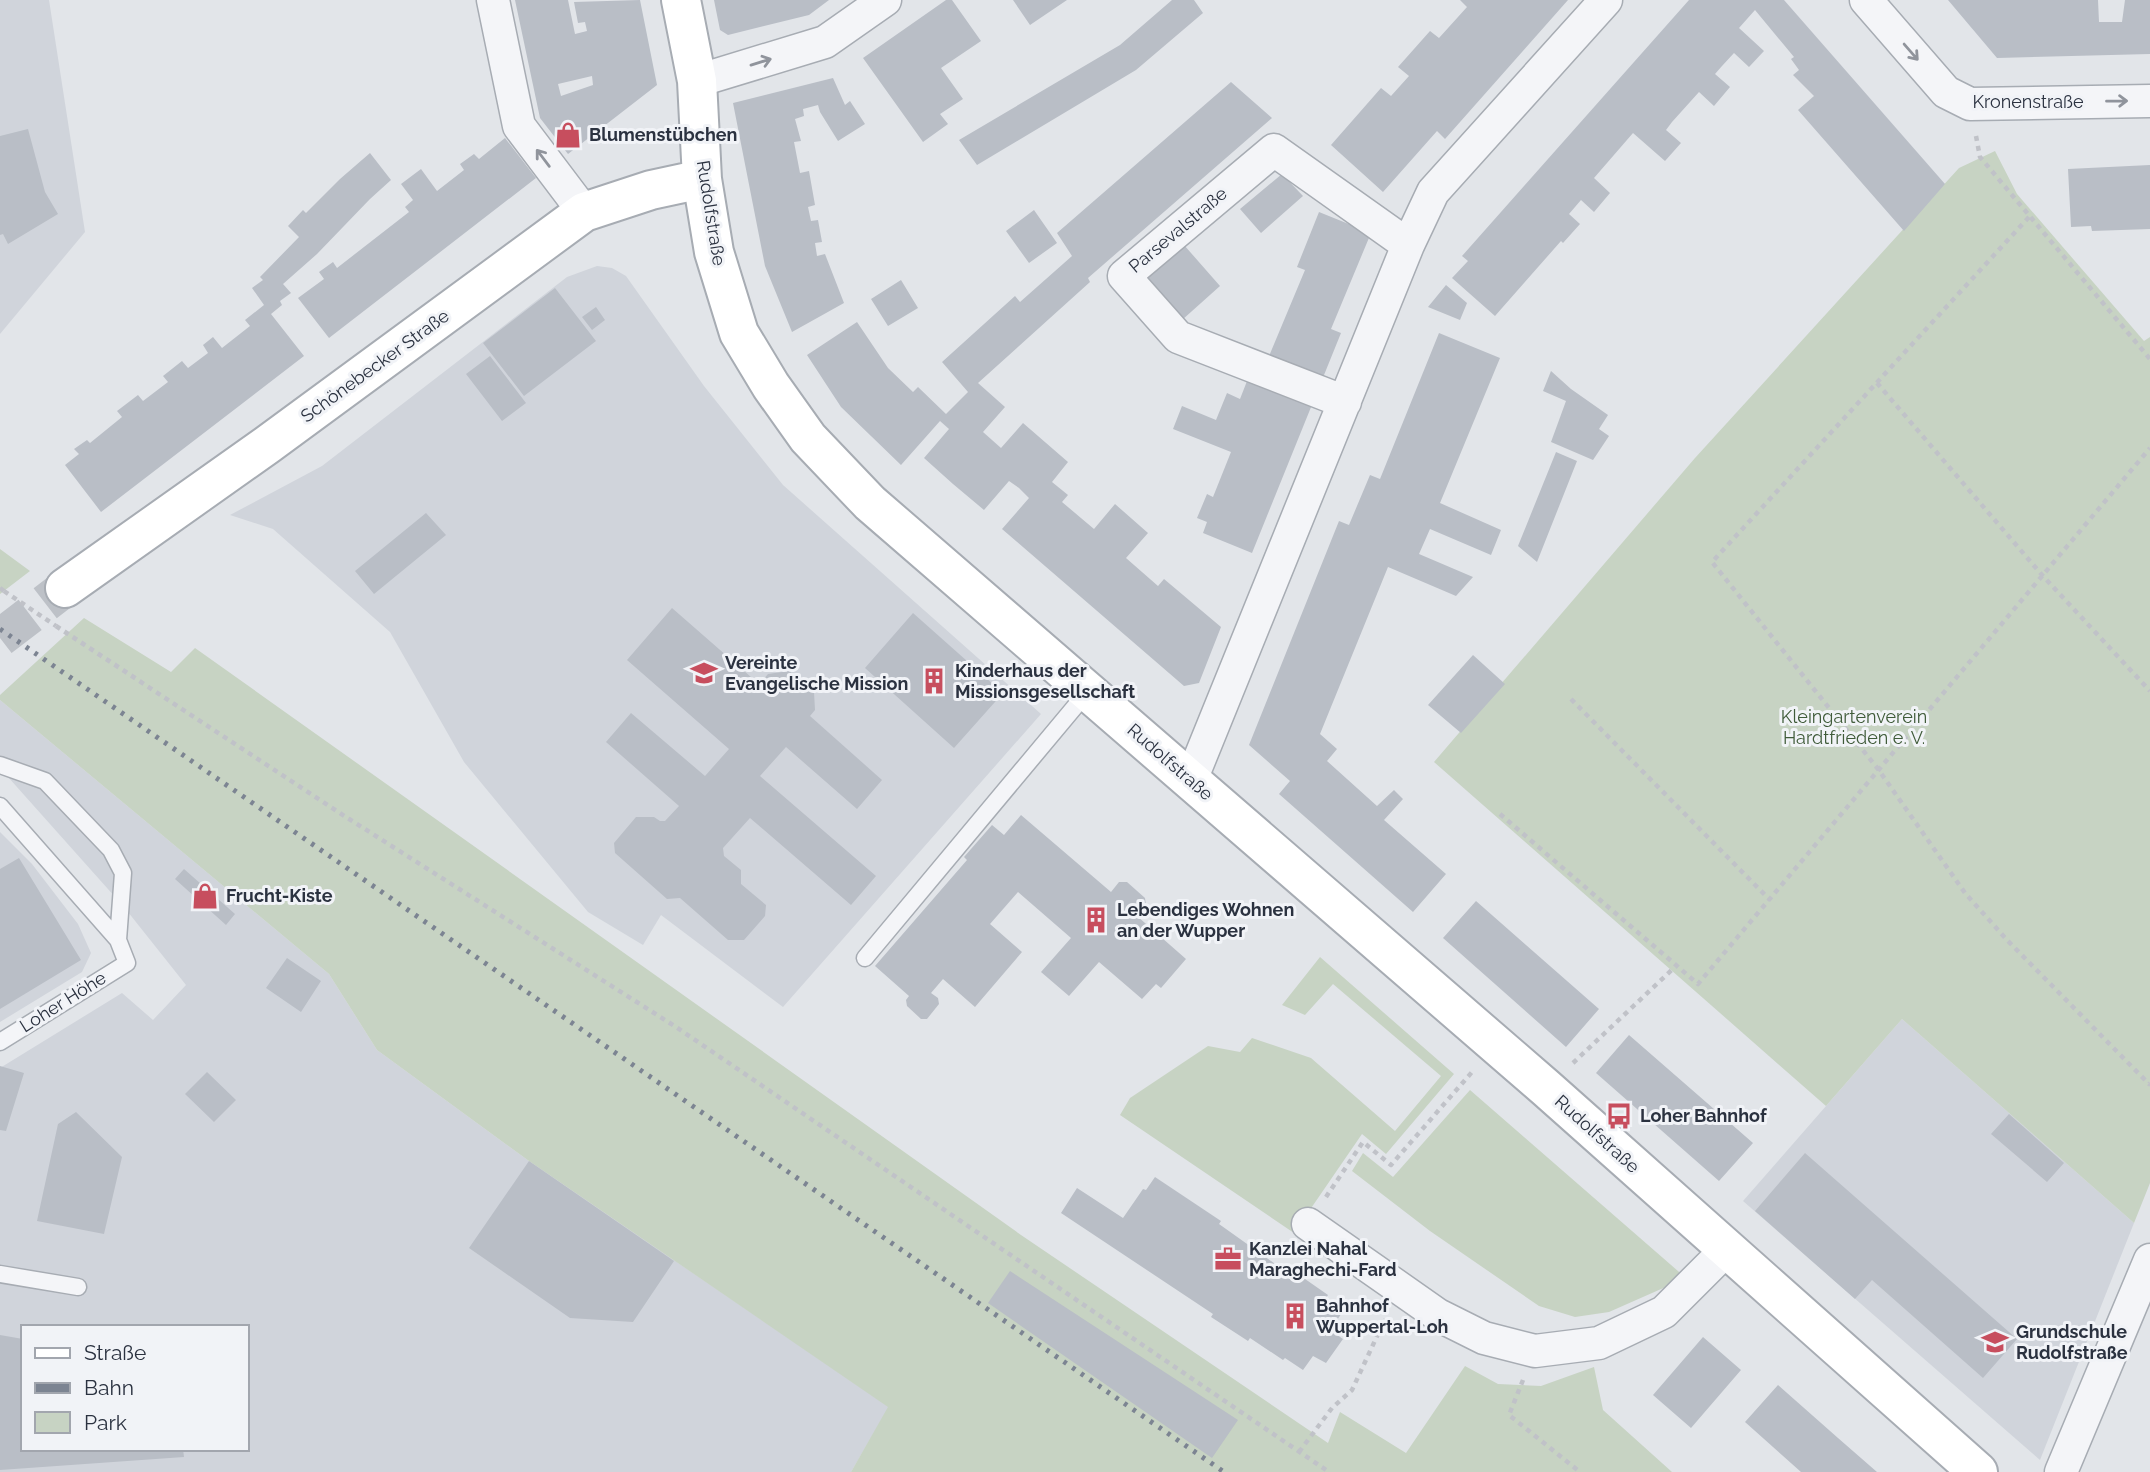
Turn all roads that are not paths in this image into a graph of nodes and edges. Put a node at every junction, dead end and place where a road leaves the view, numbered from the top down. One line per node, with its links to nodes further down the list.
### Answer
1 (493, 0): 9 (street, one-way to 1)
2 (681, 0): 6 (street, Rudolfstraße)
3 (885, 0): 6 (street, one-way to 3)
4 (1606, 0): 10 (street)
5 (1867, 0): 7 (street, Kronenstraße, one-way to 7)
6 (698, 81): 8 (street, Rudolfstraße)
7 (2150, 101)
8 (702, 178): 9 (street, Schönebecker Straße); 13 (street, Rudolfstraße)
9 (584, 212): 12 (street, Schönebecker Straße)
10 (1408, 245): 11 (street); 11 (street, Parsevalstraße)
11 (1345, 402): 15 (street)
12 (65, 588)
13 (1088, 691): 15 (street, Rudolfstraße); 18 (lane)
14 (0, 765): 17 (lane)
15 (1191, 780): 21 (street, Rudolfstraße)
16 (0, 806): 17 (lane)
17 (118, 940): 19 (lane, Loher Höhe)
18 (865, 958)
19 (0, 1042)
20 (1308, 1224): 21 (street)
21 (1726, 1250): 25 (street, Rudolfstraße)
22 (2150, 1259): 26 (street)
23 (0, 1274): 24 (lane)
24 (78, 1287)
25 (1978, 1472)
26 (2062, 1472)

